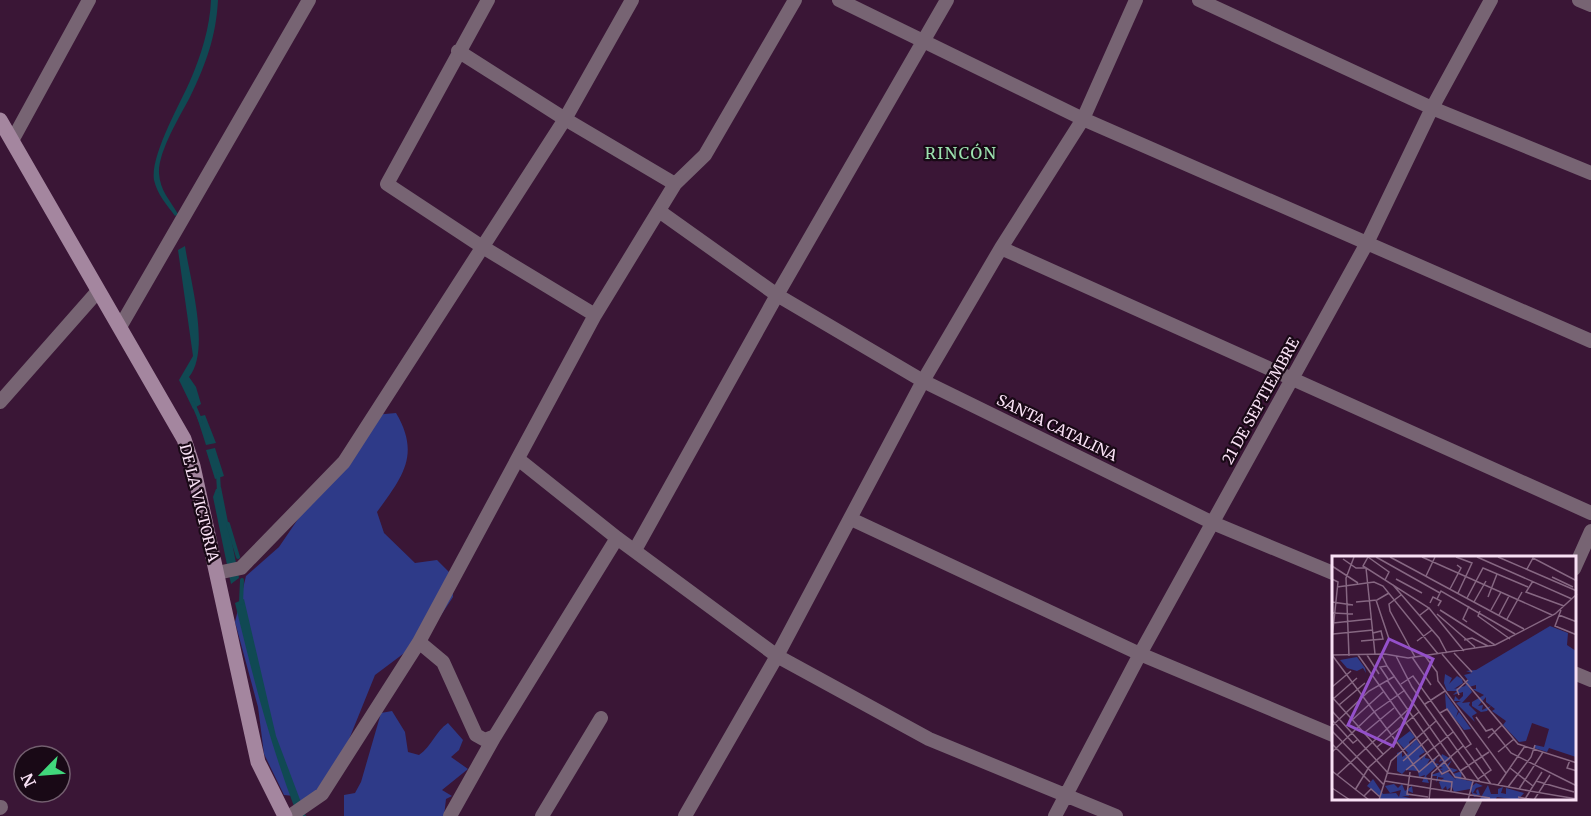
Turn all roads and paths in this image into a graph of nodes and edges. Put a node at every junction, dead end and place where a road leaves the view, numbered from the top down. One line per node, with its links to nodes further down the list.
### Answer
1 (89, 0): 19 (street)
2 (309, 0): 29 (street)
3 (489, 0): 14 (street)
4 (632, 0): 16 (street)
5 (795, 0): 21 (street)
6 (839, 0): 13 (street)
7 (947, 0): 13 (street)
8 (1136, 0): 17 (street)
9 (1199, 0): 15 (street)
10 (1491, 0): 15 (street, 21 DE SEPTIEMBRE)
11 (1579, 0): 12 (street)
12 (1591, 5)
13 (923, 42): 17 (street); 27 (street)
14 (458, 51): 16 (street); 24 (street)
15 (1432, 108): 20 (street); 23 (street, 21 DE SEPTIEMBRE)
16 (565, 119): 21 (street); 24 (street)
17 (1083, 119): 23 (street); 25 (street)
18 (0, 120): 19 (main road, DE LA VICTORIA)
19 (13, 139): 26 (main road, DE LA VICTORIA)
20 (1591, 173)
21 (675, 184): 22 (street)
22 (659, 211): 27 (street, SANTA CATALINA); 28 (street)
23 (1367, 243): 30 (street); 31 (street, 21 DE SEPTIEMBRE)
24 (481, 246): 28 (street); 42 (street)
25 (1001, 248): 31 (street); 32 (street)
26 (98, 291): 29 (main road, DE LA VICTORIA); 33 (street)
27 (777, 295): 32 (street, SANTA CATALINA); 40 (street)
28 (595, 315): 34 (street)
29 (120, 327): 42 (main road, DE LA VICTORIA)
30 (1591, 341)
31 (1292, 379): 35 (street); 37 (street, 21 DE SEPTIEMBRE)
32 (923, 381): 36 (street); 37 (street, SANTA CATALINA)
33 (0, 402)
34 (518, 459): 39 (street); 44 (street)
35 (1591, 513)
36 (851, 519): 45 (street); 46 (street)
37 (1213, 523): 43 (street, SANTA CATALINA); 45 (street, 21 DE SEPTIEMBRE)
38 (1591, 531): 41 (street)
39 (617, 538): 40 (street); 50 (street)
40 (635, 550): 46 (street)
41 (1576, 567)
42 (217, 573): 54 (main road, DE LA VICTORIA)
43 (1332, 573)
44 (419, 642): 50 (street); 55 (street)
45 (1140, 654): 51 (street); 52 (street, 21 DE SEPTIEMBRE)
46 (777, 656): 52 (street); 58 (street)
47 (1576, 673): 48 (street)
48 (1591, 680)
49 (601, 718): 57 (street)
50 (497, 733): 56 (street)
51 (1332, 735)
52 (1065, 795): 59 (street, 21 DE SEPTIEMBRE); 60 (street)
53 (1474, 801): 61 (street)
54 (285, 816)
55 (290, 816)
56 (450, 816)
57 (542, 816)
58 (685, 816)
59 (1055, 816)
60 (1116, 816)
61 (1467, 816)

